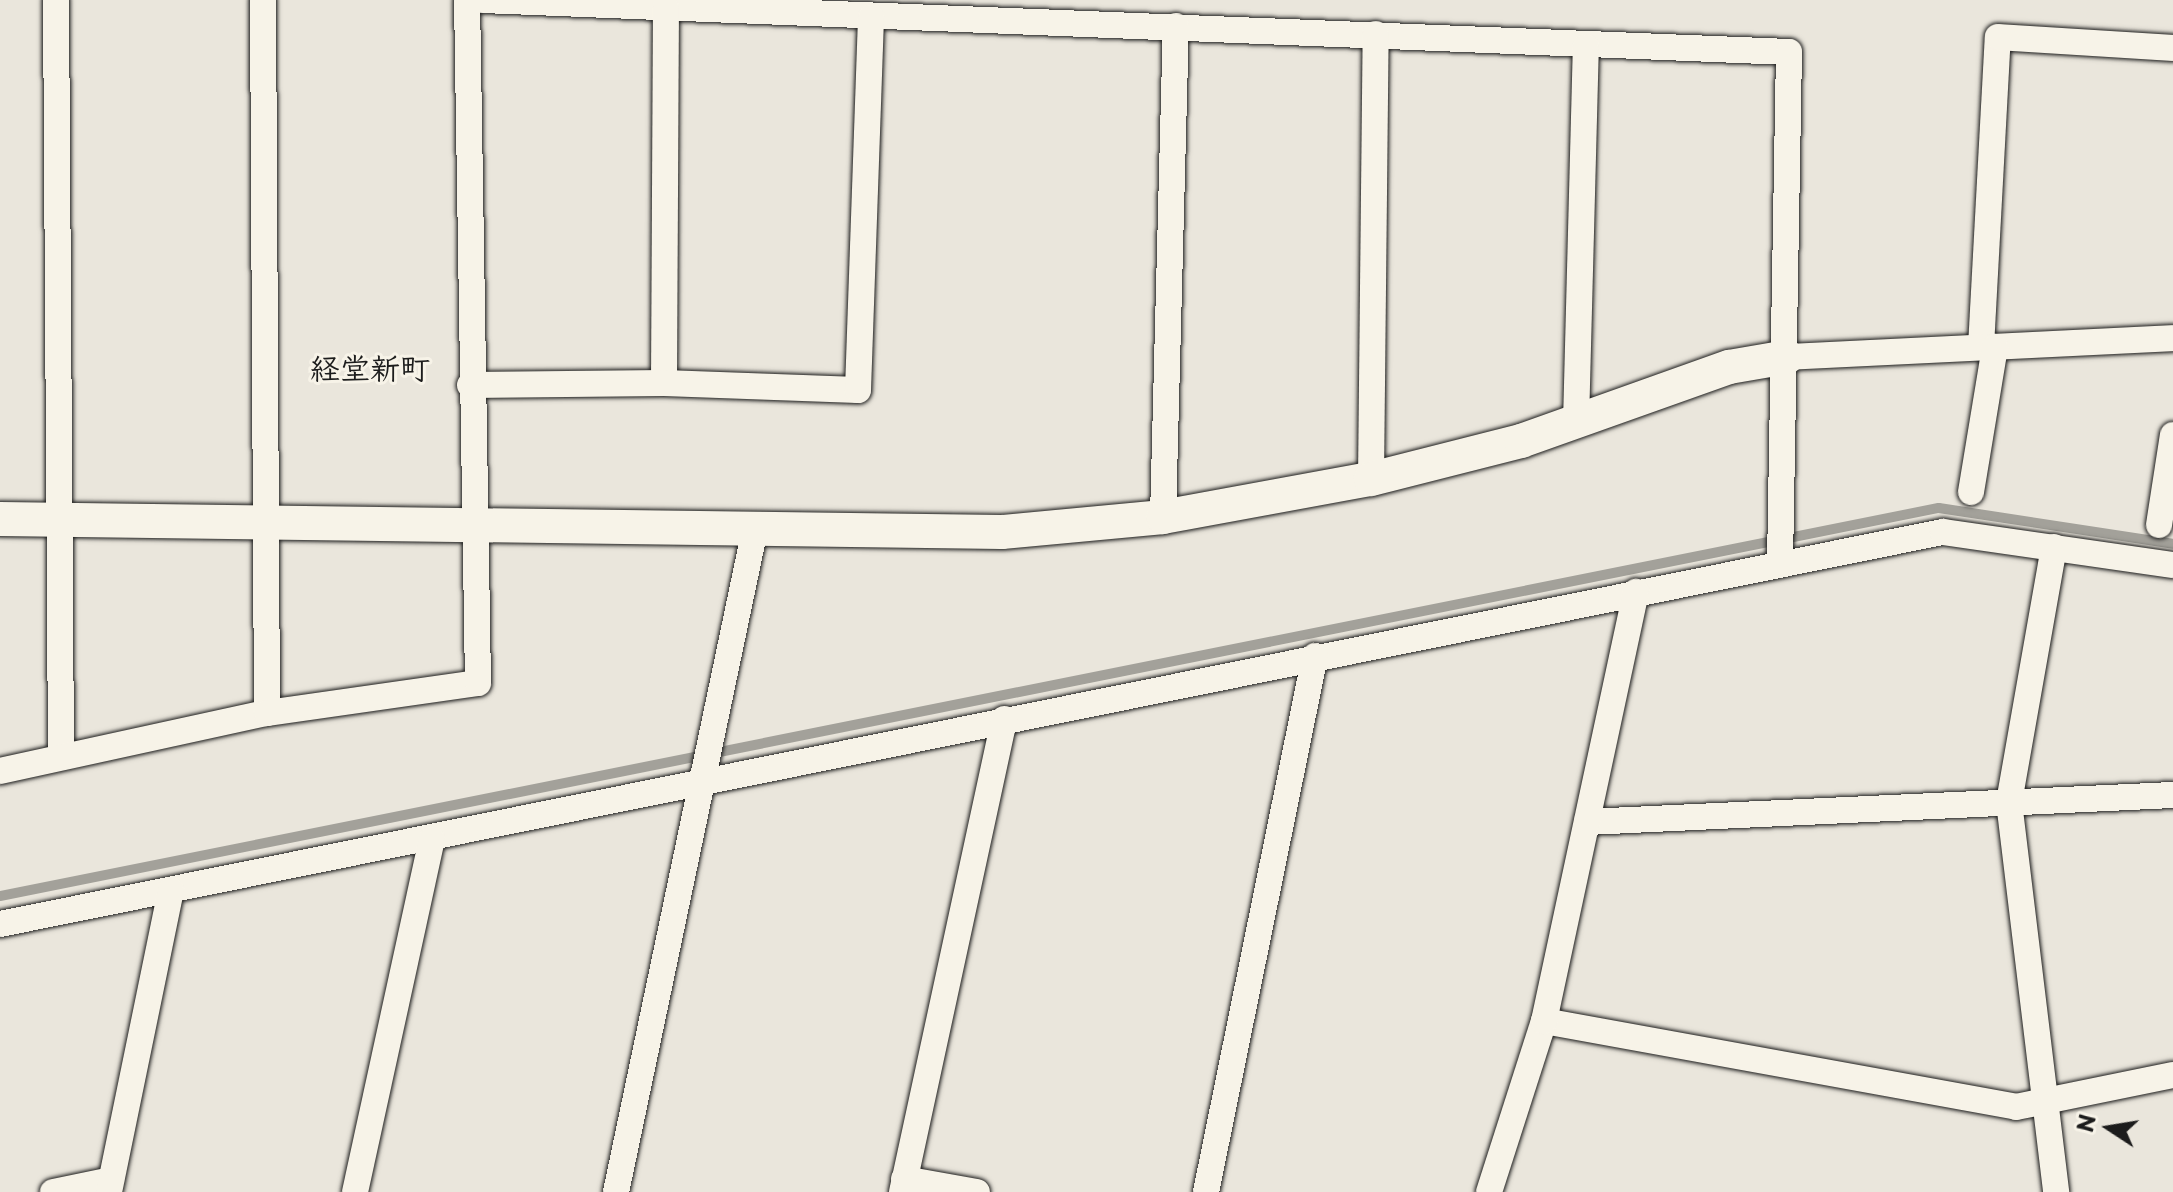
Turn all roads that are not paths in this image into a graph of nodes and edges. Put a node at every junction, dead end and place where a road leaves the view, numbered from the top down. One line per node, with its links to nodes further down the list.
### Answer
1 (56, 0): 21 (street)
2 (263, 0): 23 (street)
3 (467, 0): 15 (street)
4 (483, 0): 5 (street)
5 (666, 8): 6 (street); 14 (street)
6 (871, 17): 7 (street); 14 (street)
7 (1176, 26): 8 (street); 20 (street)
8 (1376, 34): 9 (street); 18 (street)
9 (1586, 47): 13 (street); 16 (street)
10 (2173, 48): 12 (street)
11 (2173, 338): 12 (street)
12 (1988, 347): 13 (street); 19 (street)
13 (1787, 357): 16 (street); 28 (street)
14 (664, 383): 15 (street)
15 (470, 385): 25 (street)
16 (1576, 423): 18 (street)
17 (2173, 435): 24 (street)
18 (1371, 479): 20 (street)
19 (1971, 492)
20 (1163, 517): 26 (street)
21 (60, 518): 22 (street); 23 (street); 34 (street)
22 (0, 519)
23 (265, 524): 25 (street); 32 (street)
24 (2159, 525)
25 (472, 527): 26 (street); 32 (street)
26 (755, 529): 36 (street)
27 (2054, 547): 28 (street); 29 (street); 38 (street)
28 (1780, 560): 30 (street)
29 (2173, 565)
30 (1636, 592): 31 (street); 39 (street)
31 (1315, 656): 33 (street); 52 (street)
32 (267, 713): 34 (street)
33 (1004, 719): 36 (street); 47 (street)
34 (61, 757): 35 (street)
35 (0, 771)
36 (702, 782): 40 (street); 50 (street)
37 (2173, 795): 38 (street)
38 (2009, 802): 39 (street); 45 (street)
39 (1587, 822): 43 (street)
40 (432, 839): 41 (street); 49 (street)
41 (171, 890): 42 (street); 46 (street)
42 (0, 924)
43 (1544, 1021): 45 (street); 53 (street)
44 (2173, 1075): 45 (street)
45 (2046, 1104): 54 (street)
46 (110, 1186): 48 (street)
47 (903, 1186): 51 (street)
48 (53, 1192)
49 (355, 1192)
50 (616, 1192)
51 (977, 1192)
52 (1206, 1192)
53 (1489, 1192)
54 (2056, 1192)

